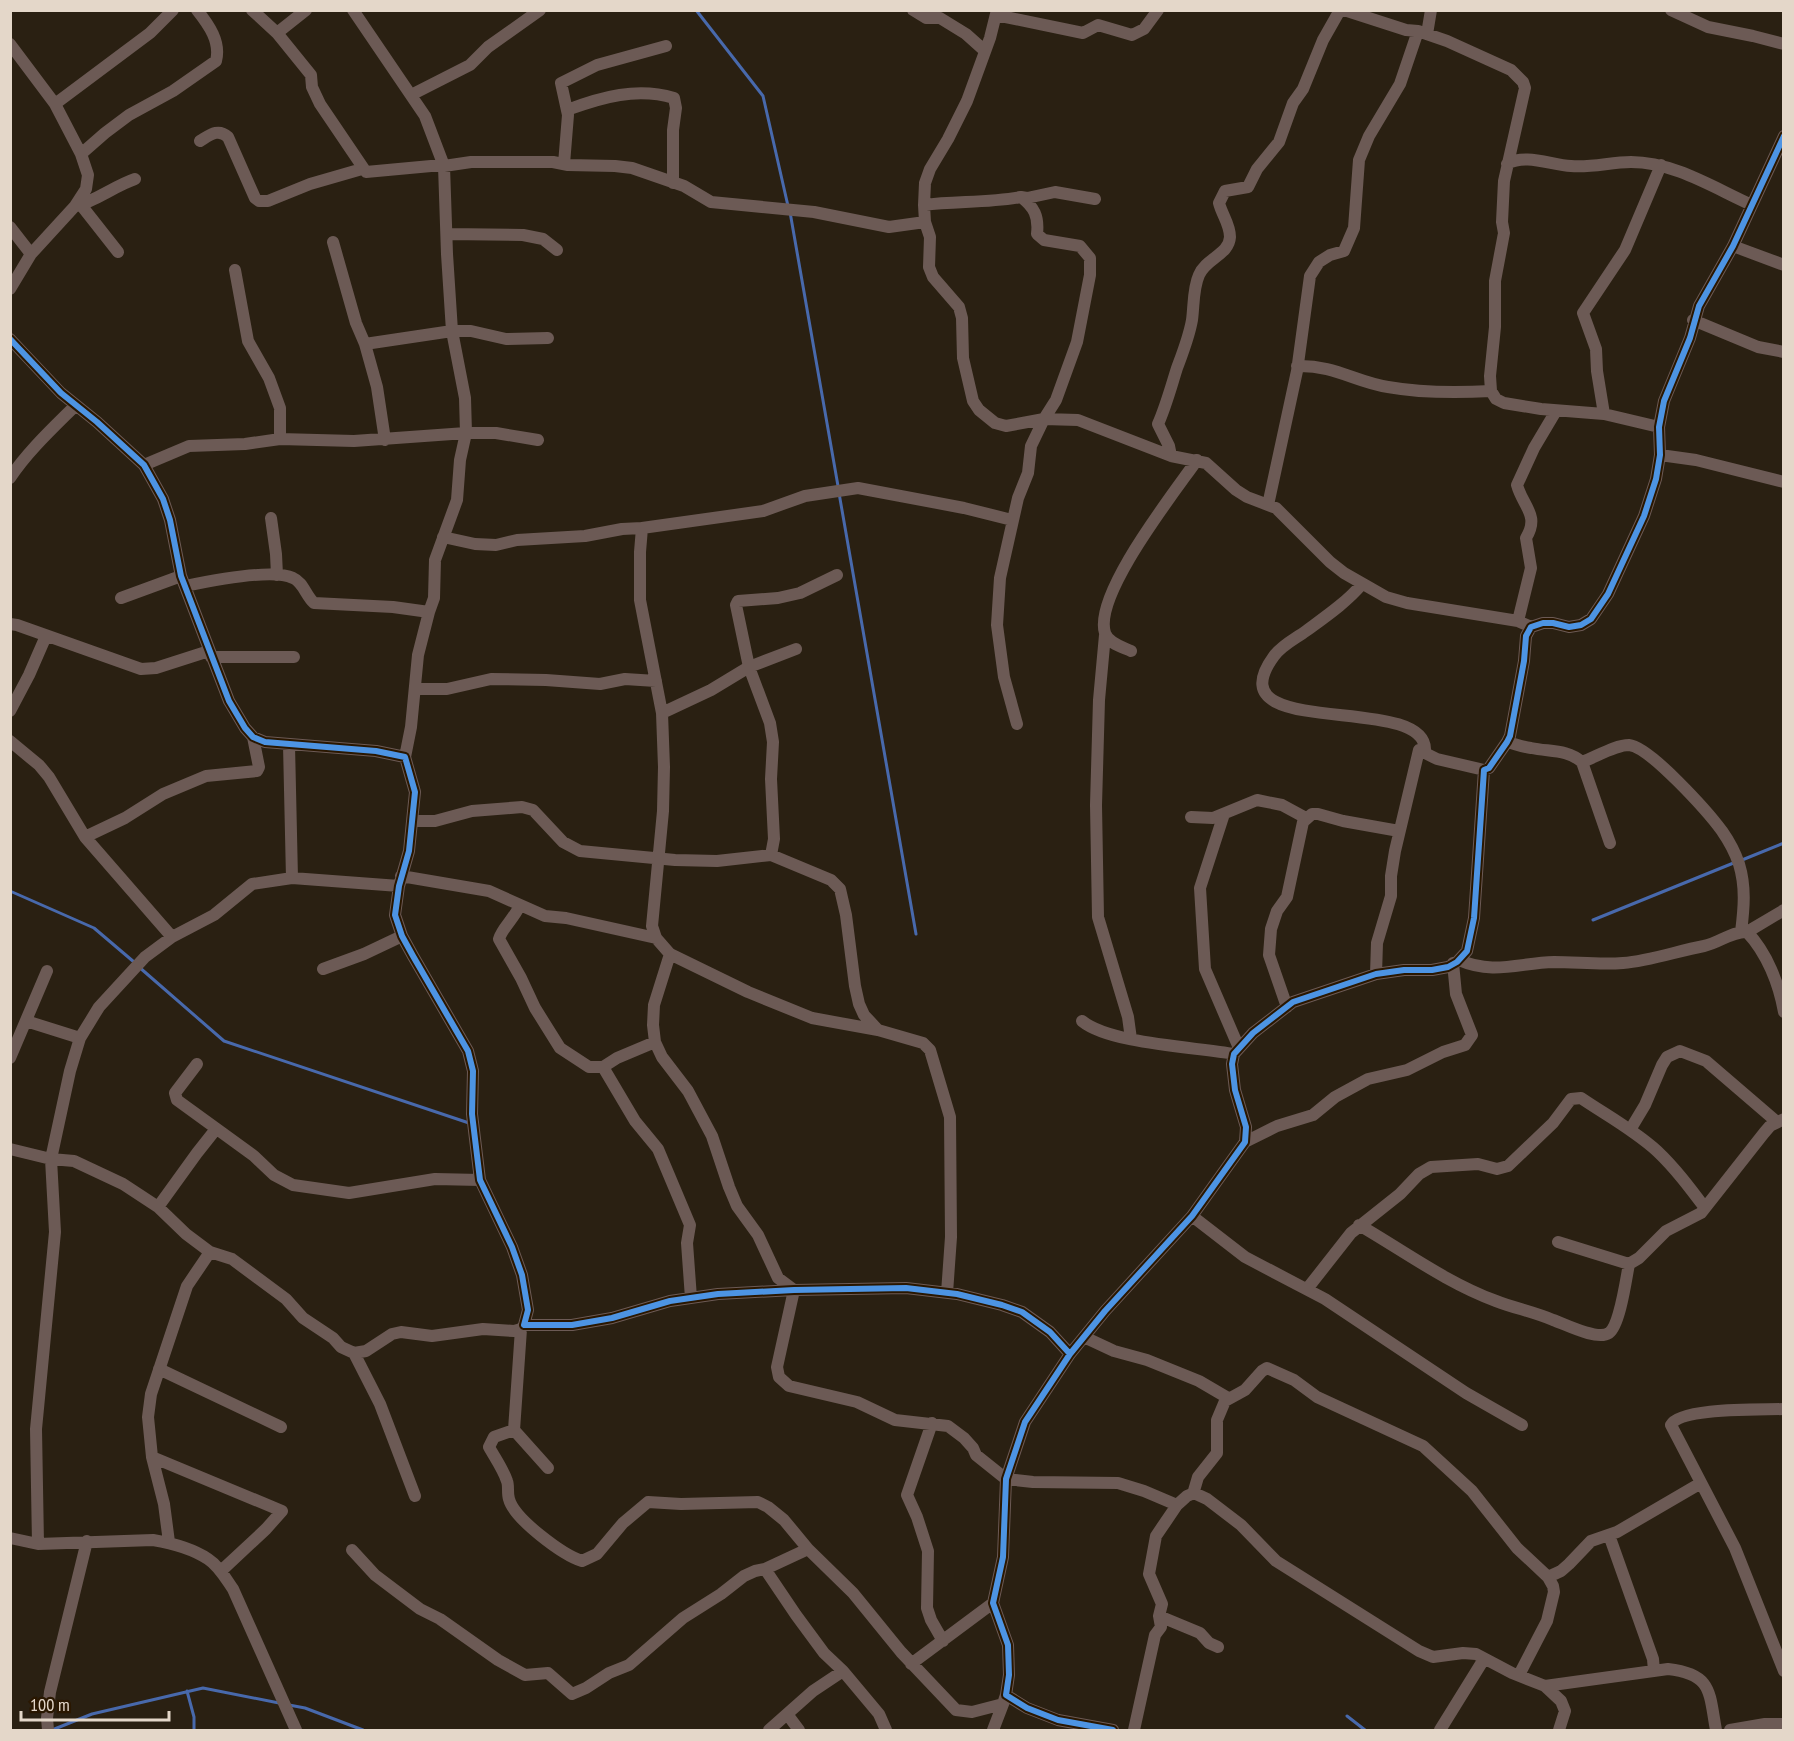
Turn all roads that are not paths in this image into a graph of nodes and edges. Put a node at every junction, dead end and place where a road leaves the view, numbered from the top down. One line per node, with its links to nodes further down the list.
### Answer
1 (173, 10): 20 (street)
2 (197, 10): 24 (street)
3 (252, 10): 13 (street)
4 (306, 10): 13 (street)
5 (353, 10): 19 (street)
6 (540, 10): 19 (street)
7 (913, 10): 18 (street)
8 (1158, 10): 12 (street)
9 (1342, 10): 14 (street); 66 (street)
10 (1431, 10): 14 (street)
11 (1671, 10): 16 (street)
12 (997, 13): 18 (street)
13 (278, 33): 29 (street)
14 (1422, 33): 26 (street); 54 (street)
15 (10, 44): 20 (street)
16 (1784, 44)
17 (666, 46): 21 (street)
18 (985, 51): 35 (street)
19 (411, 95): 28 (street)
20 (55, 104): 24 (street)
21 (567, 110): 25 (street); 31 (street)
22 (1784, 136): 36 (street)
23 (200, 141): 29 (street)
24 (81, 154): 34 (street)
25 (564, 164): 28 (street); 31 (street)
26 (1507, 164): 27 (street); 55 (street)
27 (1661, 165): 36 (street); 58 (street)
28 (444, 166): 29 (street); 39 (street)
29 (362, 169)
30 (135, 178): 34 (street)
31 (673, 183): 37 (street)
32 (1021, 197): 33 (street); 35 (street); 59 (street)
33 (1095, 199)
34 (78, 205): 43 (street); 44 (street)
35 (924, 205): 37 (street)
36 (1752, 205): 41 (street)
37 (925, 222): 59 (street)
38 (10, 227): 44 (street)
39 (447, 234): 42 (street); 49 (street)
40 (333, 242): 52 (street)
41 (1733, 246): 45 (street); 48 (street)
42 (557, 250)
43 (118, 252)
44 (31, 254): 47 (street)
45 (1784, 264)
46 (235, 270): 62 (street)
47 (10, 289)
48 (1694, 320): 53 (street); 60 (street)
49 (452, 331): 50 (street); 52 (street); 61 (street)
50 (548, 338)
51 (10, 339): 56 (street)
52 (365, 344): 63 (street)
53 (1784, 352)
54 (1297, 366): 55 (street); 71 (street)
55 (1491, 391): 57 (street)
56 (76, 405): 68 (street); 69 (street)
57 (1556, 411): 58 (street); 82 (street)
58 (1604, 414): 60 (street)
59 (1044, 419): 66 (street); 73 (street)
60 (1659, 427): 65 (street)
61 (466, 433): 63 (street); 64 (street); 75 (street)
62 (280, 439): 63 (street); 68 (street)
63 (385, 440)
64 (538, 440)
65 (1660, 455): 70 (street); 84 (street)
66 (1171, 456): 67 (street)
67 (1197, 460): 71 (street); 85 (street)
68 (144, 465): 78 (street)
69 (10, 478)
70 (1784, 482)
71 (1268, 505): 79 (street)
72 (271, 518): 76 (street)
73 (1012, 520): 74 (street); 96 (street)
74 (642, 528): 75 (street); 92 (street)
75 (443, 537): 81 (street)
76 (277, 575): 78 (street); 81 (street)
77 (837, 575): 91 (street)
78 (183, 581): 80 (street); 89 (street)
79 (1362, 584): 82 (street); 101 (street)
80 (121, 598)
81 (429, 612): 93 (street)
82 (1518, 621): 84 (street)
83 (10, 624): 86 (street)
84 (1532, 627): 99 (street)
85 (1105, 635): 88 (street); 133 (street)
86 (46, 636): 89 (street); 94 (street)
87 (796, 649): 91 (street)
88 (1131, 651)
89 (210, 654): 90 (street); 97 (street)
90 (294, 657)
91 (749, 667): 95 (street); 112 (street)
92 (656, 681): 93 (street); 95 (street)
93 (415, 688): 102 (street)
94 (10, 711)
95 (662, 713): 113 (street)
96 (1017, 724)
97 (253, 737): 100 (street); 110 (street)
98 (10, 741): 110 (street)
99 (1507, 742): 103 (street); 104 (street)
100 (289, 745): 102 (street); 114 (street)
101 (1419, 750): 104 (street); 109 (street)
102 (405, 757): 108 (street)
103 (1582, 762): 111 (street); 118 (street)
104 (1484, 770): 123 (street)
105 (1224, 814): 106 (street); 107 (street); 135 (street)
106 (1191, 817)
107 (1306, 818): 109 (street); 127 (street)
108 (413, 821): 113 (street); 115 (street)
109 (1398, 831): 126 (street)
110 (85, 837): 120 (street)
111 (1610, 843)
112 (771, 855): 113 (street); 131 (street)
113 (658, 858): 121 (street)
114 (292, 878): 115 (street); 120 (street)
115 (400, 881): 116 (street); 119 (street)
116 (520, 904): 121 (street); 138 (street)
117 (1784, 910): 118 (street)
118 (1744, 932): 123 (street); 128 (street)
119 (402, 936): 124 (street); 145 (street)
120 (172, 937): 132 (street)
121 (656, 938): 122 (street)
122 (670, 954): 131 (street); 134 (street)
123 (1456, 961): 126 (street); 142 (street)
124 (323, 969)
125 (47, 972): 129 (street)
126 (1376, 974): 127 (street)
127 (1287, 1007): 135 (street)
128 (1784, 1012)
129 (26, 1021): 132 (street); 136 (street)
130 (1082, 1021): 133 (street)
131 (878, 1030): 155 (street)
132 (80, 1038): 144 (street)
133 (1131, 1039): 135 (street)
134 (656, 1042): 138 (street); 154 (street)
135 (1236, 1051): 142 (street)
136 (10, 1058)
137 (197, 1064): 140 (street)
138 (603, 1067): 156 (street)
139 (1780, 1120): 141 (street); 147 (street)
140 (216, 1130): 145 (street); 146 (street)
141 (1630, 1130): 147 (street); 149 (street)
142 (1245, 1142): 148 (street)
143 (10, 1149): 144 (street)
144 (51, 1159): 146 (street); 179 (street)
145 (480, 1180): 157 (street)
146 (158, 1207): 151 (street)
147 (1705, 1208): 152 (street)
148 (1192, 1216): 153 (street); 158 (street)
149 (1359, 1225): 152 (street); 153 (street)
150 (1558, 1242): 152 (street)
151 (210, 1252): 159 (street); 161 (street)
152 (1629, 1264)
153 (1307, 1289): 165 (street)
154 (794, 1290): 155 (street); 156 (street); 164 (street)
155 (948, 1293): 160 (street)
156 (691, 1298): 157 (street)
157 (522, 1327): 159 (street); 167 (street)
158 (1084, 1337): 160 (street); 162 (street)
159 (354, 1353): 173 (street)
160 (1070, 1353): 170 (street)
161 (159, 1369): 166 (street); 168 (street)
162 (1228, 1398): 172 (street); 184 (street)
163 (1784, 1409): 171 (street)
164 (932, 1423): 170 (street); 187 (street)
165 (1522, 1425)
166 (282, 1427)
167 (514, 1431): 169 (street); 180 (street)
168 (152, 1456): 178 (street); 183 (street)
169 (548, 1468)
170 (1006, 1479): 174 (street); 185 (street)
171 (1701, 1483): 175 (street); 193 (street)
172 (1193, 1494): 174 (street); 189 (street)
173 (415, 1496)
174 (1177, 1505): 186 (street)
175 (1609, 1535): 184 (street); 192 (street)
176 (10, 1538): 179 (street)
177 (87, 1541): 178 (street); 179 (street); 200 (street)
178 (168, 1542): 183 (street)
179 (38, 1544)
180 (808, 1549): 182 (street); 190 (street)
181 (352, 1550): 182 (street)
182 (765, 1569): 191 (street)
183 (221, 1571): 201 (street)
184 (1548, 1577): 194 (street)
185 (993, 1604): 187 (street); 196 (street)
186 (1160, 1616): 188 (street); 207 (street)
187 (943, 1641): 190 (street)
188 (1218, 1647)
189 (1484, 1659): 194 (street); 208 (street)
190 (911, 1664): 196 (street)
191 (843, 1671): 197 (street); 204 (street)
192 (1654, 1671): 195 (street); 210 (street)
193 (1784, 1671)
194 (1519, 1674): 195 (street)
195 (1545, 1686): 209 (street)
196 (1005, 1700): 199 (street); 205 (street)
197 (788, 1714): 202 (street); 203 (street)
198 (1784, 1724): 211 (street)
199 (1093, 1728): 206 (street)
200 (48, 1731)
201 (296, 1731)
202 (769, 1731)
203 (799, 1731)
204 (886, 1731)
205 (993, 1731)
206 (1113, 1731)
207 (1134, 1731)
208 (1440, 1731)
209 (1559, 1731)
210 (1716, 1731)
211 (1730, 1731)

